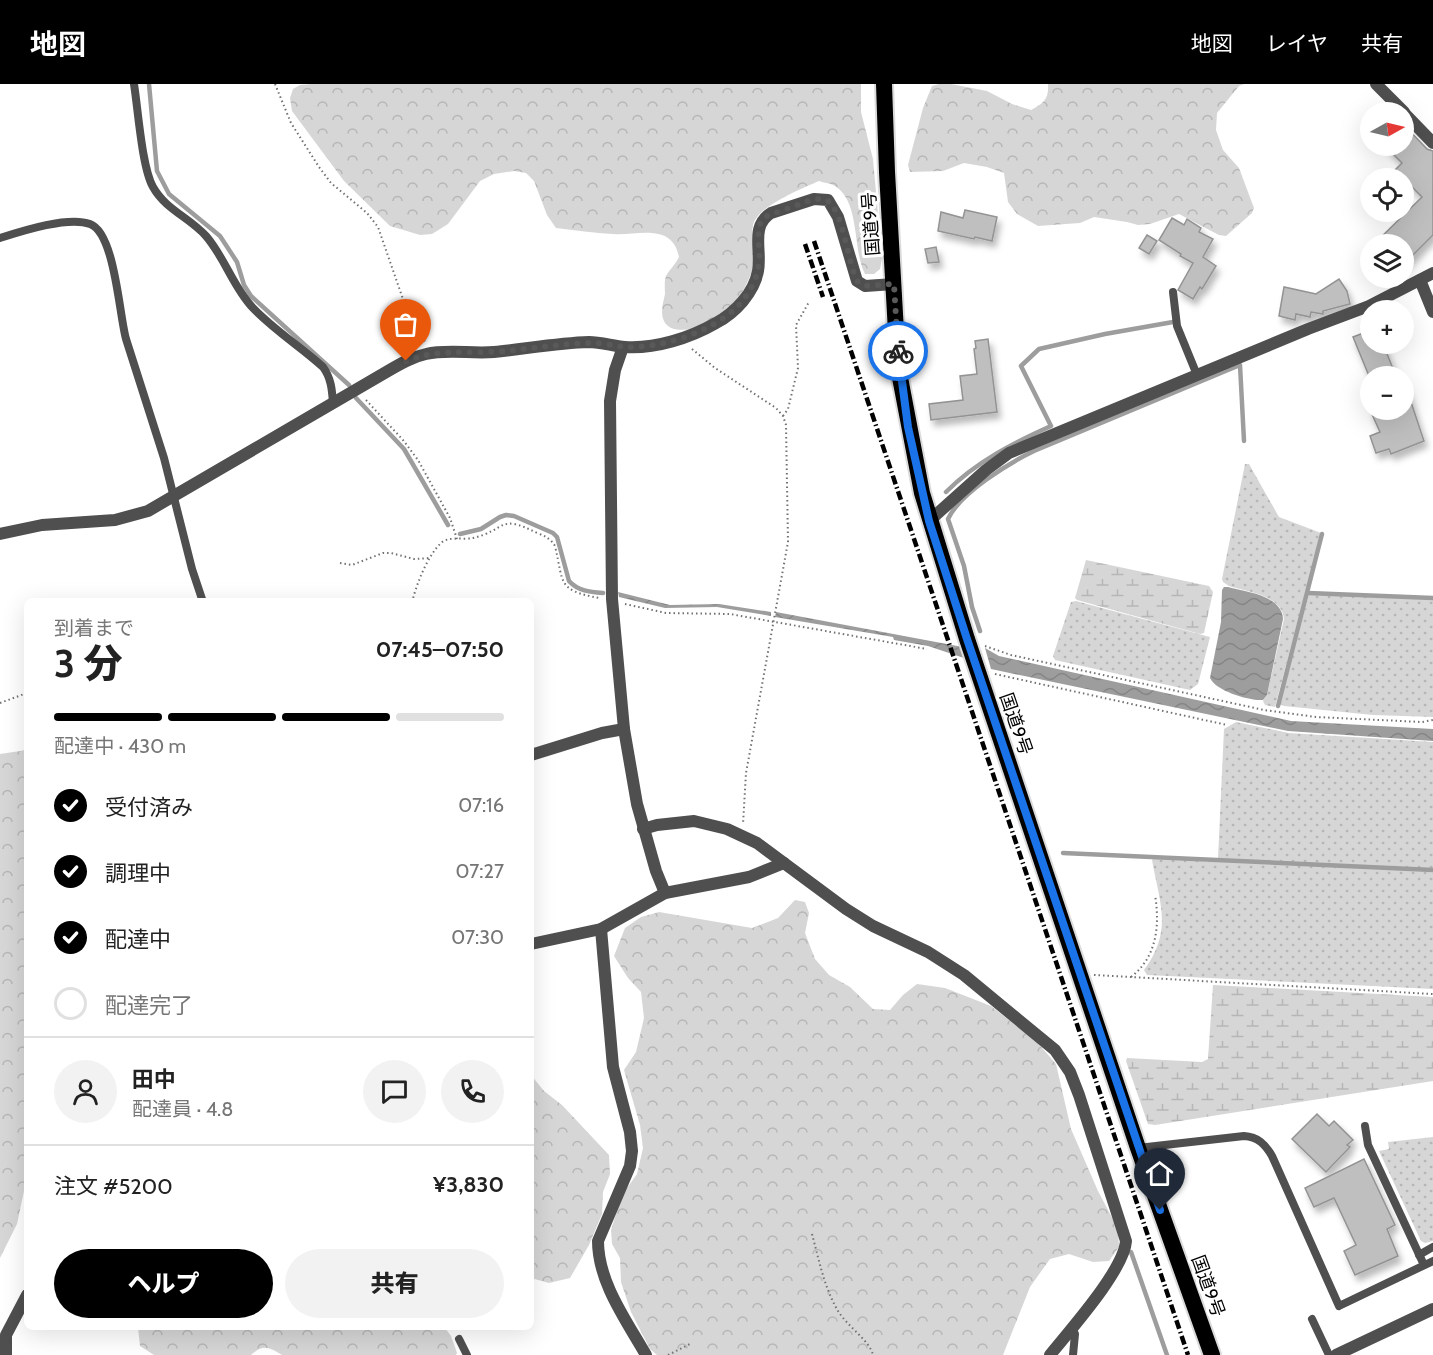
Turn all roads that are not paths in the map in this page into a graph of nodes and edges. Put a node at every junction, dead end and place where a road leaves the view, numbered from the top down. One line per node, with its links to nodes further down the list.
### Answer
1 (134, 84): 15 (lane)
2 (884, 84): 10 (highway, 国道9号)
3 (1376, 84): 4 (street)
4 (1393, 102)
5 (1414, 123): 6 (street)
6 (1433, 143)
7 (0, 238): 16 (lane)
8 (1433, 273): 9 (street)
9 (1420, 280): 12 (street); 14 (street)
10 (894, 284): 13 (street); 17 (highway, 国道9号)
11 (1173, 292): 14 (lane)
12 (1433, 312)
13 (623, 347): 15 (street); 20 (street)
14 (1197, 375): 17 (street)
15 (333, 403): 16 (street)
16 (174, 497): 18 (street); 19 (lane)
17 (929, 521): 28 (highway, 国道9号)
18 (0, 534)
19 (202, 598)
20 (624, 729): 21 (street); 22 (street)
21 (534, 754)
22 (643, 829): 23 (street); 24 (street)
23 (784, 863): 24 (street); 36 (street)
24 (665, 893): 25 (street)
25 (601, 929): 26 (street); 40 (street)
26 (534, 943)
27 (1365, 1125): 30 (lane)
28 (1138, 1148): 32 (lane); 43 (highway, 国道9号)
29 (1433, 1247): 30 (lane)
30 (1419, 1255): 32 (lane)
31 (1433, 1261): 32 (lane)
32 (1424, 1265)
33 (24, 1301): 38 (street)
34 (1433, 1309): 45 (street)
35 (1312, 1319): 44 (lane)
36 (1072, 1327): 41 (street); 42 (lane)
37 (459, 1339): 39 (lane)
38 (6, 1355)
39 (466, 1355)
40 (646, 1355)
41 (1050, 1355)
42 (1072, 1355)
43 (1212, 1355)
44 (1329, 1355)
45 (1336, 1355)

